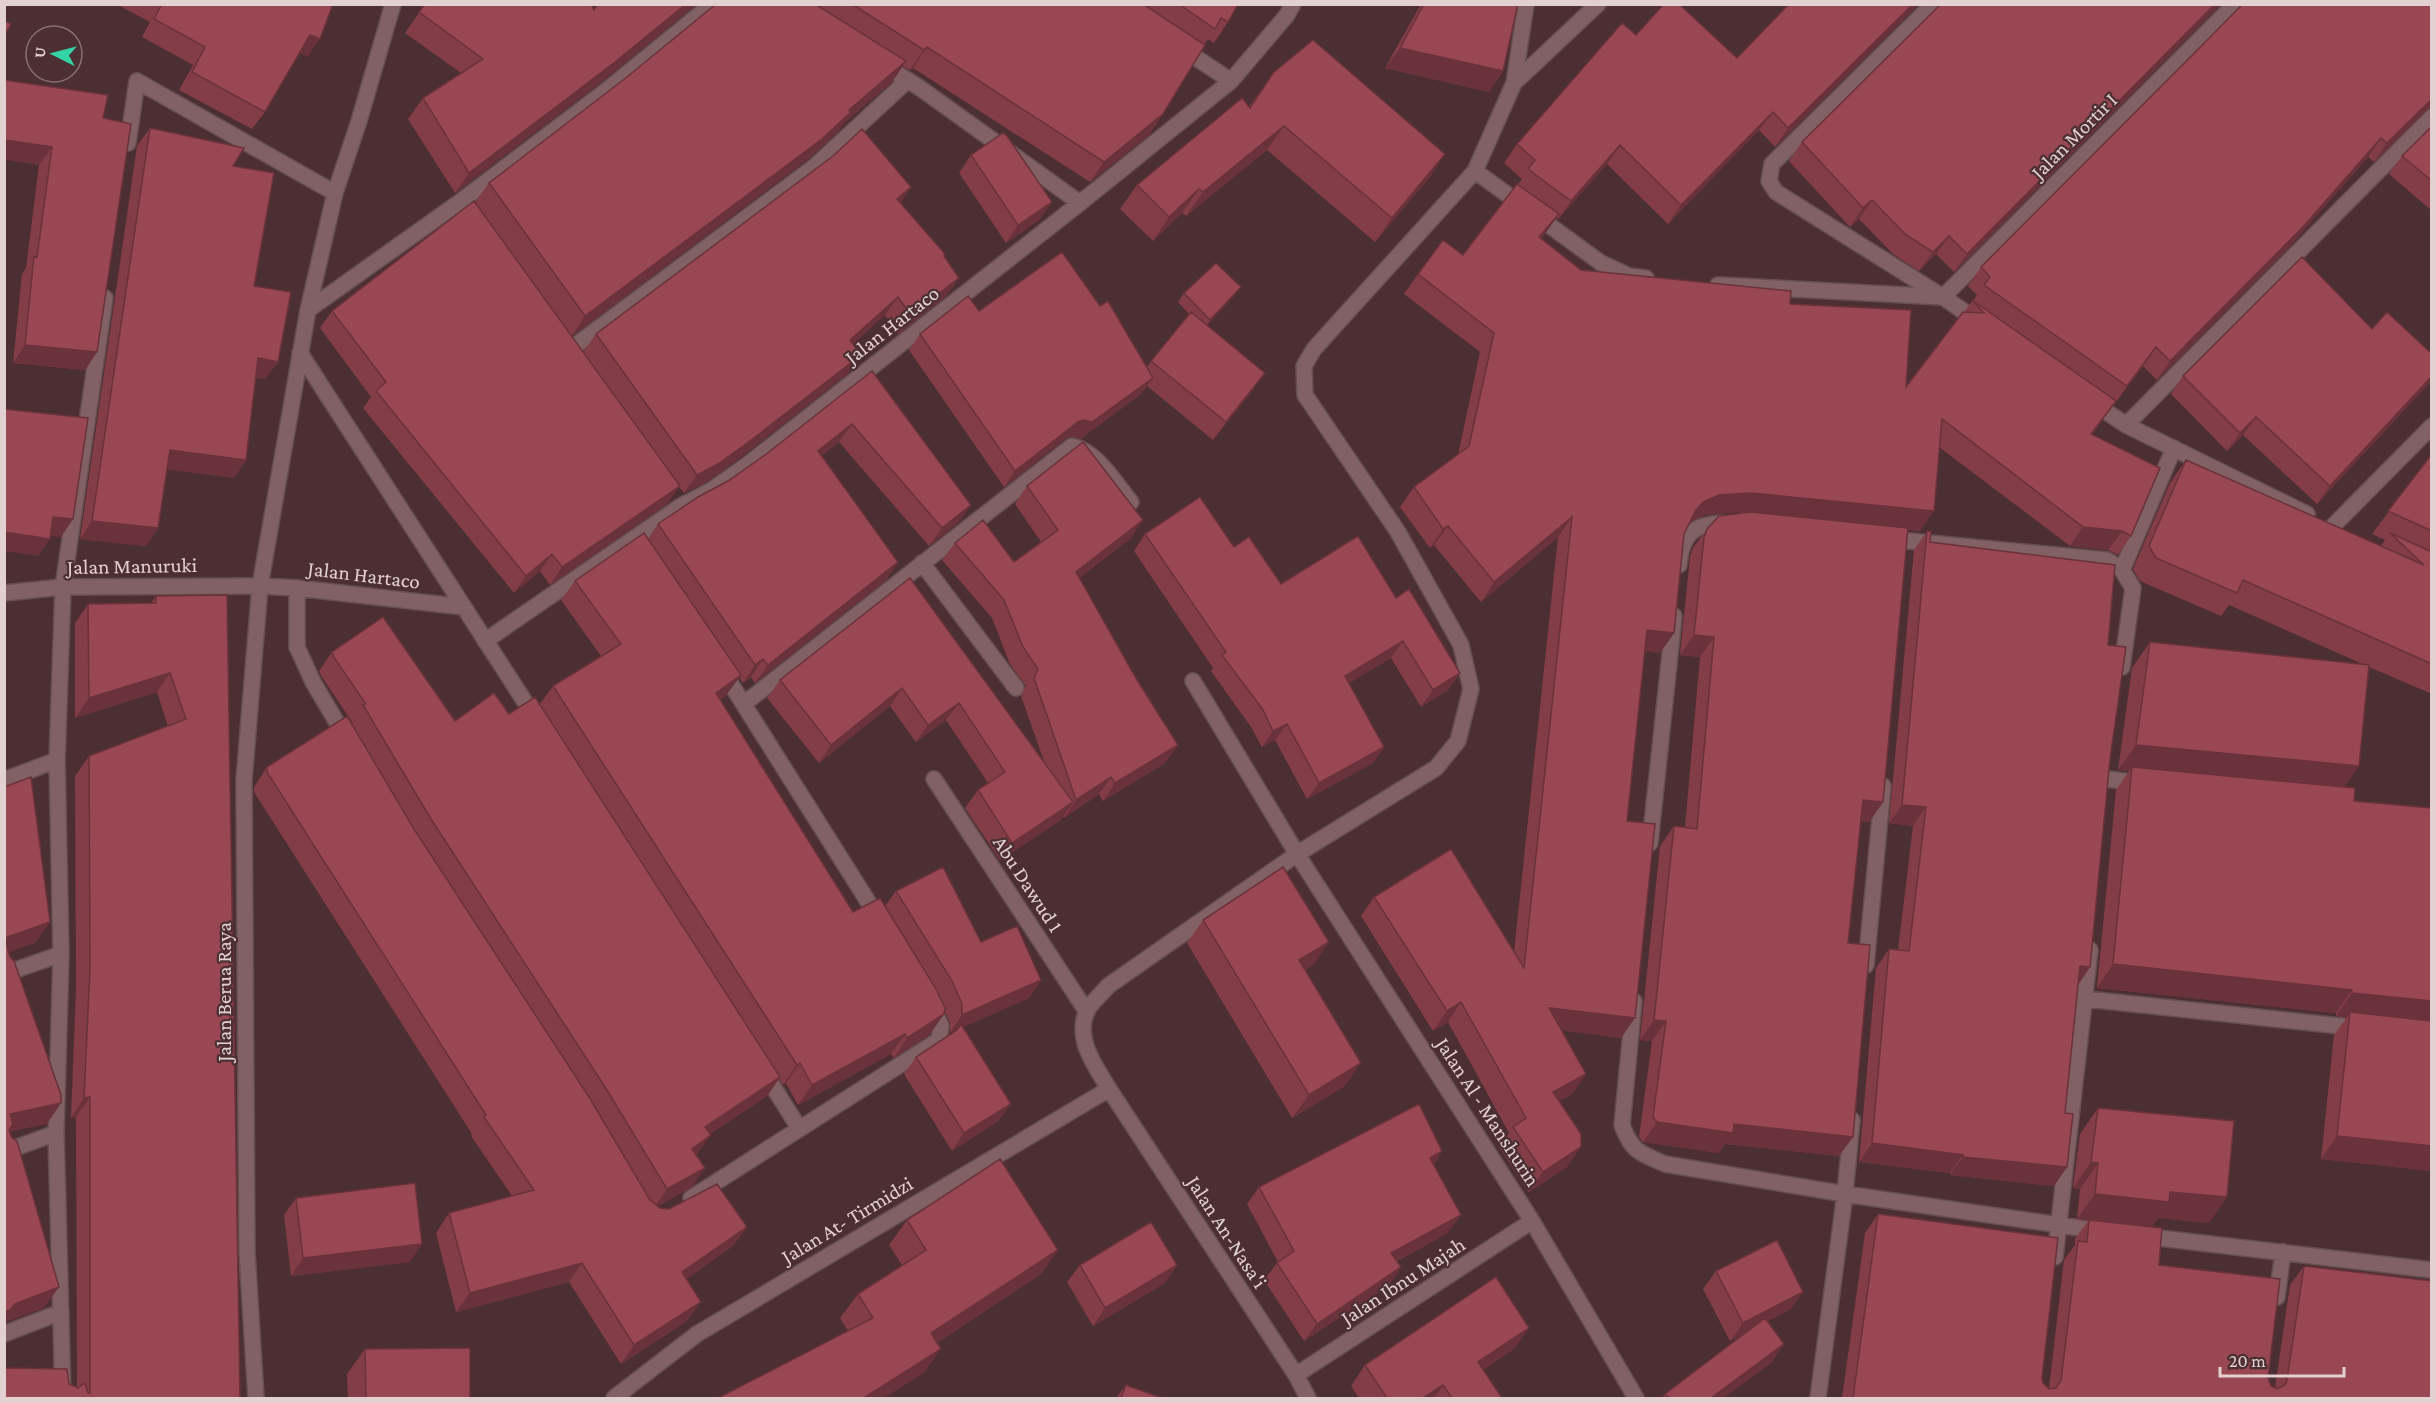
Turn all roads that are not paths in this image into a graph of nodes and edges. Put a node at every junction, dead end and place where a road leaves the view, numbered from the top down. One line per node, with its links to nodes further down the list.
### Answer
1 (393, 4): 16 (street, Jalan Berua Raya)
2 (712, 4): 22 (street)
3 (1293, 4): 11 (street, Jalan Hartaco)
4 (1526, 4): 12 (street)
5 (1598, 4): 12 (street)
6 (1933, 4): 21 (street)
7 (2235, 4): 21 (street, Jalan Mortir I)
8 (1163, 37): 11 (street)
9 (867, 55): 10 (street)
10 (908, 80): 17 (street); 24 (street)
11 (1232, 81): 17 (street, Jalan Hartaco)
12 (1514, 83): 15 (street)
13 (2432, 117): 27 (street)
14 (125, 164): 16 (street)
15 (1475, 171): 18 (street); 58 (street)
16 (335, 193): 22 (street, Jalan Berua Raya)
17 (1080, 203): 44 (street, Jalan Hartaco)
18 (1661, 280)
19 (108, 281): 39 (street)
20 (1703, 284): 21 (street)
21 (1943, 297): 23 (street)
22 (308, 310): 25 (street, Jalan Berua Raya)
23 (1991, 331)
24 (568, 351)
25 (300, 353): 38 (street, Jalan Berua Raya); 43 (street)
26 (2078, 392): 27 (street)
27 (2126, 425): 29 (street)
28 (2432, 426): 32 (street)
29 (2174, 448): 32 (street); 36 (street)
30 (1131, 502): 35 (street)
31 (1748, 524): 37 (street)
32 (2332, 527): 33 (street)
33 (2352, 536)
34 (1871, 537): 36 (street)
35 (922, 563): 48 (street); 49 (street)
36 (2122, 570): 46 (street)
37 (1677, 579)
38 (260, 586): 39 (street, Jalan Manuruki); 40 (street, Jalan Hartaco); 88 (street, Jalan Berua Raya)
39 (63, 587): 41 (street, Jalan Manuruki); 52 (street)
40 (297, 588): 43 (street, Jalan Hartaco); 51 (street)
41 (4, 593)
42 (1675, 603): 59 (street)
43 (464, 608): 44 (street)
44 (485, 641): 50 (street)
45 (712, 655): 49 (street)
46 (2121, 678)
47 (1193, 681): 58 (street, Jalan Al - Manshurin)
48 (1016, 688)
49 (745, 704): 61 (street)
50 (543, 730)
51 (351, 747)
52 (57, 760): 55 (street); 62 (street)
53 (1884, 776): 64 (street)
54 (934, 779): 68 (street, Abu Dawud 1)
55 (4, 780)
56 (2107, 780): 57 (street)
57 (2154, 784)
58 (1297, 854): 68 (street); 78 (street, Jalan Al - Manshurin)
59 (1648, 864)
60 (2092, 930): 67 (street)
61 (888, 934)
62 (61, 954): 63 (street); 74 (street)
63 (4, 974)
64 (1865, 975)
65 (1636, 982): 76 (street)
66 (925, 994): 73 (street)
67 (2085, 999): 69 (street); 79 (street)
68 (1087, 1012): 71 (street, Jalan An-Nasa'i)
69 (2372, 1030)
70 (755, 1059): 73 (street)
71 (1109, 1089): 86 (street, Jalan An-Nasa'i); 89 (street, Jalan At- Tirmidzi)
72 (1853, 1104): 76 (street)
73 (800, 1128): 77 (street)
74 (56, 1132): 75 (street); 84 (street)
75 (4, 1152)
76 (1845, 1194): 79 (street); 92 (street)
77 (680, 1204)
78 (1532, 1221): 86 (street, Jalan Ibnu Majah); 91 (street, Jalan Al - Manshurin)
79 (2059, 1227): 80 (street); 82 (street)
80 (2283, 1252): 81 (street); 83 (street)
81 (2432, 1270)
82 (2053, 1272)
83 (2276, 1308)
84 (61, 1312): 85 (street); 87 (street)
85 (4, 1334)
86 (1296, 1375): 90 (street, Jalan An-Nasa'i)
87 (63, 1398)
88 (256, 1398)
89 (614, 1398)
90 (1308, 1398)
91 (1636, 1398)
92 (1818, 1398)

